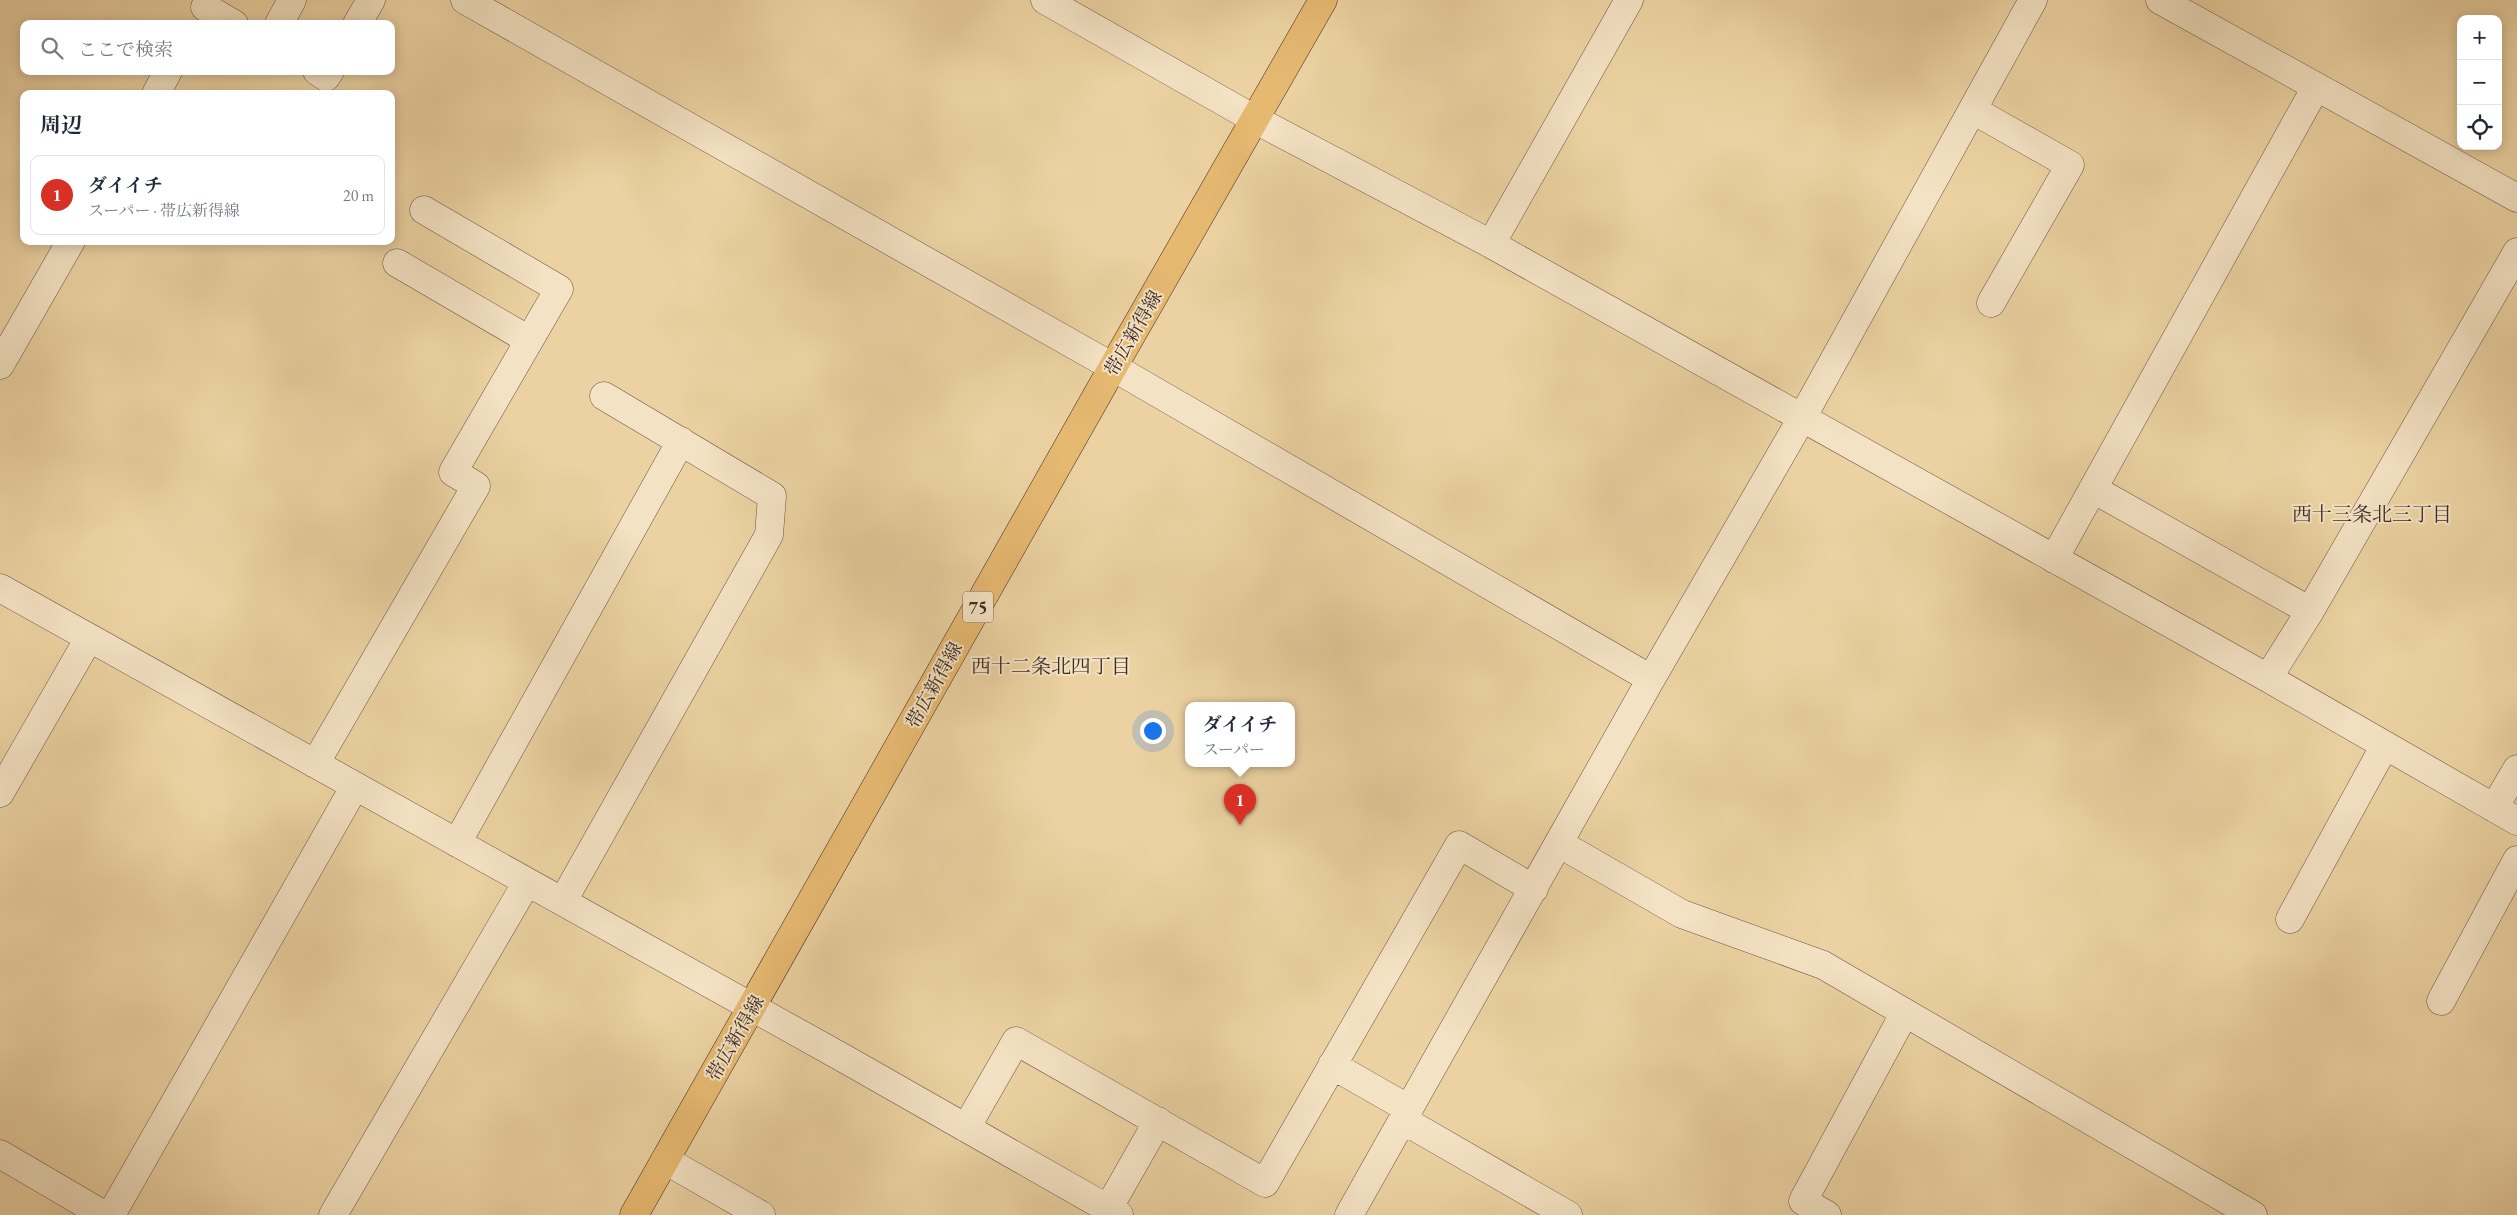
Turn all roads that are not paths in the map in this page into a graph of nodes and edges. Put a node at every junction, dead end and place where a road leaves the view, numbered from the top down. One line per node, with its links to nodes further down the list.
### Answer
1 (292, 0): 11 (street)
2 (370, 0): 12 (street)
3 (465, 0): 27 (street)
4 (1045, 0): 17 (street)
5 (1324, 0): 17 (main road, 帯広新得線 / 75)
6 (1629, 0): 20 (street)
7 (2033, 0): 16 (street)
8 (2160, 0): 14 (street)
9 (203, 10): 10 (street)
10 (225, 20)
11 (280, 20)
12 (359, 20)
13 (166, 75): 15 (street)
14 (2316, 87): 18 (street); 31 (street)
15 (158, 90)
16 (1973, 110): 24 (street); 29 (street)
17 (1256, 120): 20 (street); 27 (main road, 帯広新得線 / 75)
18 (2517, 198)
19 (424, 210): 25 (street)
20 (1491, 244): 29 (street)
21 (69, 245): 26 (street)
22 (2517, 252): 34 (street)
23 (398, 263): 25 (street)
24 (1991, 303)
25 (530, 340): 39 (street)
26 (0, 365)
27 (1113, 367): 37 (street); 52 (main road, 帯広新得線 / 75)
28 (604, 396): 30 (street)
29 (1802, 418): 32 (street); 37 (street)
30 (681, 441): 44 (street); 49 (street)
31 (2093, 489): 32 (street); 34 (street)
32 (2054, 559): 36 (street)
33 (0, 588): 35 (street)
34 (2310, 611): 36 (street)
35 (89, 638): 39 (street); 42 (street)
36 (2268, 678): 38 (street)
37 (1651, 679): 45 (street)
38 (2384, 745): 43 (street); 50 (street)
39 (315, 764): 41 (street)
40 (2517, 768): 43 (street)
41 (355, 786): 44 (street); 62 (street)
42 (0, 793)
43 (2506, 815)
44 (457, 843): 47 (street)
45 (1560, 844): 48 (street); 53 (street)
46 (2517, 860): 51 (street)
47 (527, 882): 49 (street); 63 (street)
48 (1534, 889): 54 (street); 55 (street)
49 (563, 902): 52 (street)
50 (2290, 919)
51 (2441, 1001)
52 (753, 1008): 57 (street); 59 (main road, 帯広新得線 / 75)
53 (1904, 1014): 68 (street); 69 (street)
54 (1332, 1065): 55 (street); 56 (street)
55 (1406, 1115): 66 (street); 67 (street)
56 (1158, 1121): 57 (street); 60 (street)
57 (966, 1128): 60 (street)
58 (0, 1154): 61 (street)
59 (665, 1160): 64 (main road, 帯広新得線 / 75); 65 (street)
60 (1113, 1212)
61 (104, 1215)
62 (111, 1215)
63 (333, 1215)
64 (634, 1215)
65 (761, 1215)
66 (1349, 1215)
67 (1568, 1215)
68 (1827, 1215)
69 (2253, 1215)

